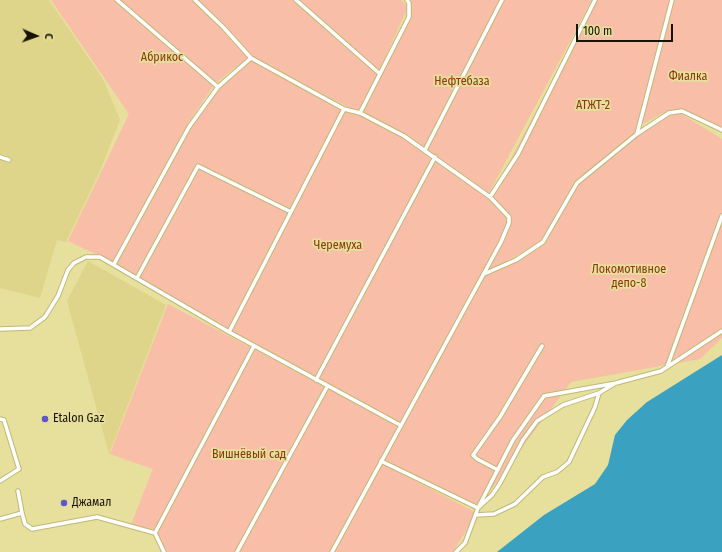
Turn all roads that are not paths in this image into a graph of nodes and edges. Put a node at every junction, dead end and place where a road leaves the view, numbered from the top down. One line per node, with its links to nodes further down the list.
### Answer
1 (117, 0): 10 (lane)
2 (195, 0): 8 (lane)
3 (296, 0): 9 (lane)
4 (407, 0): 9 (lane)
5 (502, 0): 15 (lane)
6 (595, 0): 19 (lane)
7 (672, 0): 14 (lane)
8 (251, 58): 10 (lane); 11 (lane)
9 (380, 74): 12 (lane)
10 (218, 87): 22 (lane)
11 (344, 109): 12 (lane); 20 (lane)
12 (360, 113): 15 (lane)
13 (722, 130): 14 (lane)
14 (637, 134): 23 (lane)
15 (424, 150): 17 (lane)
16 (0, 157): 18 (lane)
17 (434, 157): 19 (lane); 31 (lane)
18 (9, 160)
19 (490, 197): 23 (lane)
20 (291, 212): 24 (lane); 27 (lane)
21 (722, 216): 30 (lane)
22 (114, 264): 24 (lane); 25 (lane)
23 (484, 274): 36 (lane)
24 (138, 278): 27 (lane)
25 (0, 329)
26 (722, 331): 30 (lane)
27 (229, 332): 28 (lane)
28 (254, 346): 31 (lane); 45 (lane)
29 (542, 346): 38 (lane)
30 (667, 367): 32 (lane)
31 (316, 380): 33 (lane)
32 (616, 383): 34 (lane); 38 (lane)
33 (328, 387): 36 (lane); 47 (lane)
34 (599, 393): 41 (lane); 43 (lane)
35 (0, 418): 39 (lane)
36 (400, 425): 37 (lane)
37 (381, 461): 41 (lane); 48 (lane)
38 (498, 470): 41 (lane)
39 (0, 481)
40 (18, 491): 42 (lane)
41 (478, 508): 43 (lane)
42 (22, 513): 44 (lane); 45 (lane)
43 (476, 515): 49 (lane)
44 (0, 519)
45 (155, 532): 46 (lane)
46 (164, 552)
47 (237, 552)
48 (332, 552)
49 (456, 552)

